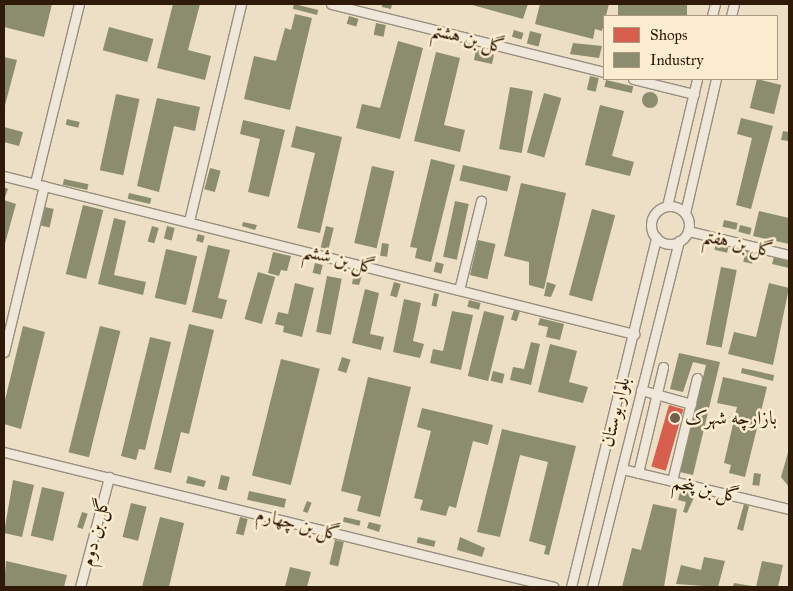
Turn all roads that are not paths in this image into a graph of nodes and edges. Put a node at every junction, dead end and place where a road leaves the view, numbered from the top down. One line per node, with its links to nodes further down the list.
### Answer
1 (79, 4): 10 (street)
2 (240, 4): 14 (street)
3 (332, 4): 4 (street, گل بن هشتم)
4 (603, 72)
5 (637, 80): 8 (street)
6 (698, 80): 8 (street)
7 (716, 80): 13 (street)
8 (694, 94): 12 (street)
9 (4, 176): 10 (street, گل بن ششم)
10 (39, 184): 14 (street, گل بن ششم); 21 (street)
11 (481, 201): 19 (street)
12 (667, 206): 13 (street); 16 (street)
13 (685, 213): 15 (street)
14 (189, 221): 19 (street, گل بن ششم)
15 (688, 231): 17 (street); 18 (street, گل بن هفتم)
16 (656, 237): 17 (street); 20 (street, بلوار بوستان)
17 (679, 241): 24 (street, بلوار بوستان)
18 (789, 255)
19 (459, 290): 20 (street, گل بن ششم)
20 (634, 334): 35 (street, بلوار بوستان)
21 (4, 352)
22 (664, 368): 25 (street)
23 (697, 378): 26 (street)
24 (641, 390): 25 (street); 28 (street, بلوار بوستان)
25 (657, 395): 26 (street); 29 (street)
26 (691, 404): 31 (street)
27 (4, 452): 30 (street, گل بن چهارم)
28 (622, 470): 29 (street, گل بن پنجم); 36 (street, بلوار بوستان)
29 (638, 473): 31 (street, گل بن پنجم)
30 (109, 477): 33 (street, گل بن دوم); 34 (street, گل بن چهارم)
31 (672, 481): 32 (street, گل بن پنجم)
32 (789, 509)
33 (80, 587)
34 (554, 587)
35 (571, 587)
36 (592, 587)

